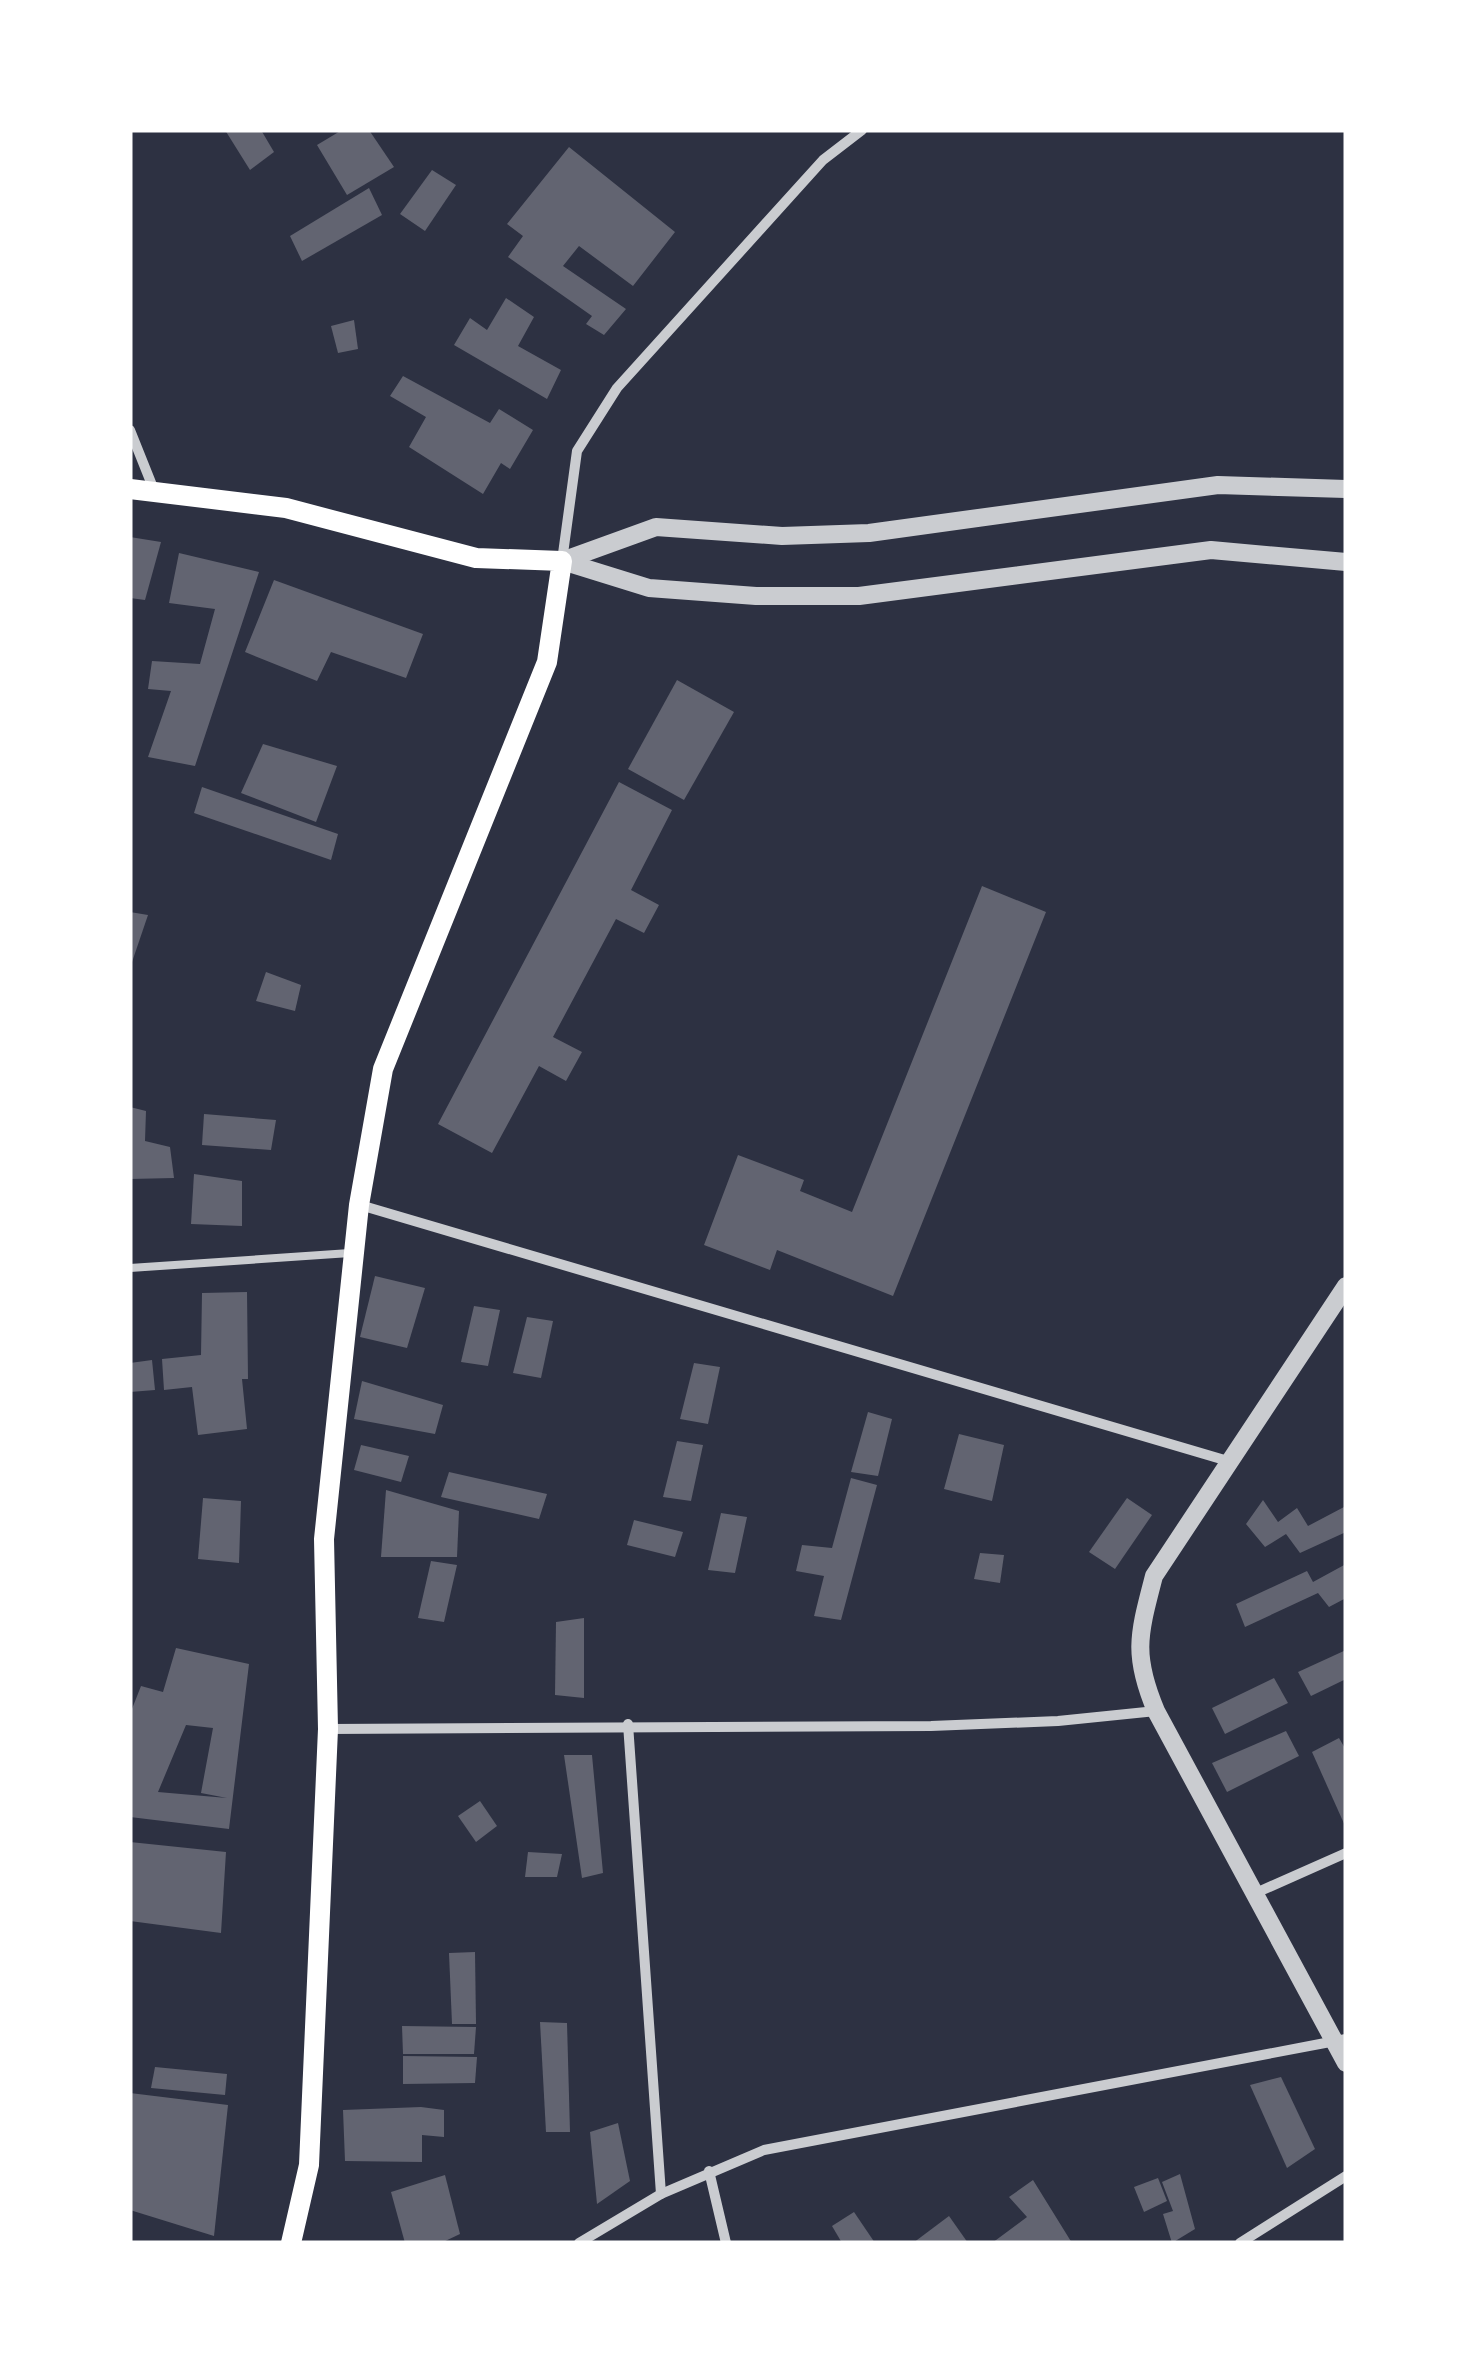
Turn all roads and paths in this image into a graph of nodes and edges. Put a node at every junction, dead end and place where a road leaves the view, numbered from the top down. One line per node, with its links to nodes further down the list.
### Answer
1 (862, 130): 6 (street)
2 (130, 430): 5 (street)
3 (130, 489): 5 (main road)
4 (1346, 489): 6 (street)
5 (154, 490): 6 (main road)
6 (562, 561): 7 (street); 8 (main road)
7 (1346, 562)
8 (358, 1204): 9 (main road); 12 (street)
9 (351, 1253): 10 (lane); 15 (main road)
10 (130, 1268)
11 (1346, 1286): 12 (street)
12 (1228, 1462): 13 (street)
13 (1156, 1710): 14 (street); 17 (street)
14 (628, 1724): 15 (street); 22 (street)
15 (328, 1729): 23 (main road)
16 (1346, 1853): 17 (street)
17 (1258, 1892): 18 (street)
18 (1341, 2040): 19 (street); 20 (street)
19 (1346, 2062)
20 (709, 2171): 22 (street); 25 (street)
21 (1346, 2176): 26 (street)
22 (661, 2194): 24 (street)
23 (291, 2243)
24 (579, 2243)
25 (726, 2243)
26 (1240, 2243)

